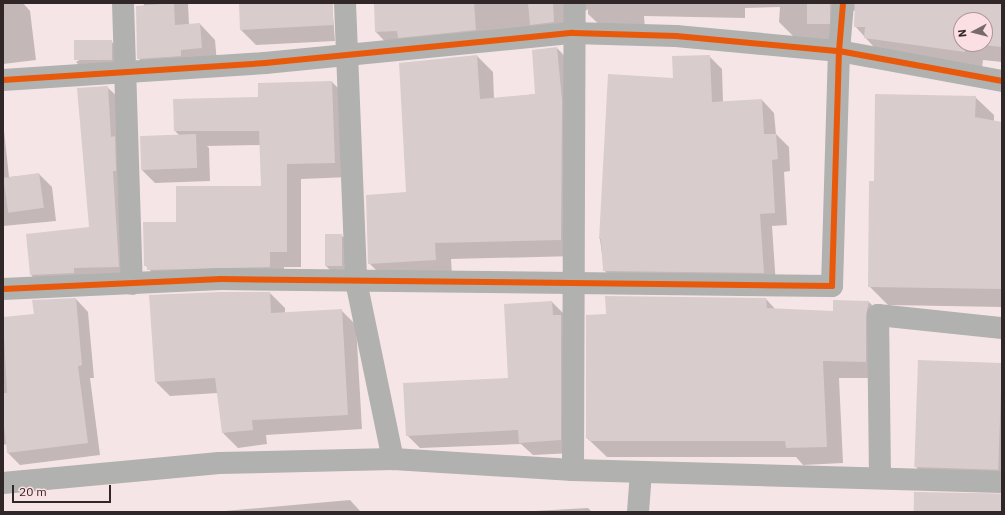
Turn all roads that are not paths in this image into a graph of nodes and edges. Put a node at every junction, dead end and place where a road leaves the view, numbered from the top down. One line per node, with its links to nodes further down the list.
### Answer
1 (123, 3): 8 (street)
2 (344, 3): 7 (street)
3 (575, 3): 5 (street)
4 (843, 3): 6 (street)
5 (573, 33): 6 (street); 7 (street); 13 (street)
6 (839, 51): 10 (street); 13 (street)
7 (345, 55): 8 (street); 11 (street)
8 (125, 72): 9 (street); 12 (street)
9 (3, 80)
10 (1002, 81)
11 (356, 281): 12 (street); 13 (street); 16 (street)
12 (132, 284): 14 (street)
13 (573, 284): 17 (street)
14 (3, 289)
15 (1002, 328): 19 (street)
16 (393, 459): 17 (street); 21 (street)
17 (573, 470): 18 (street)
18 (641, 472): 19 (street); 22 (street)
19 (880, 477): 20 (street)
20 (1002, 482)
21 (3, 483)
22 (638, 512)

